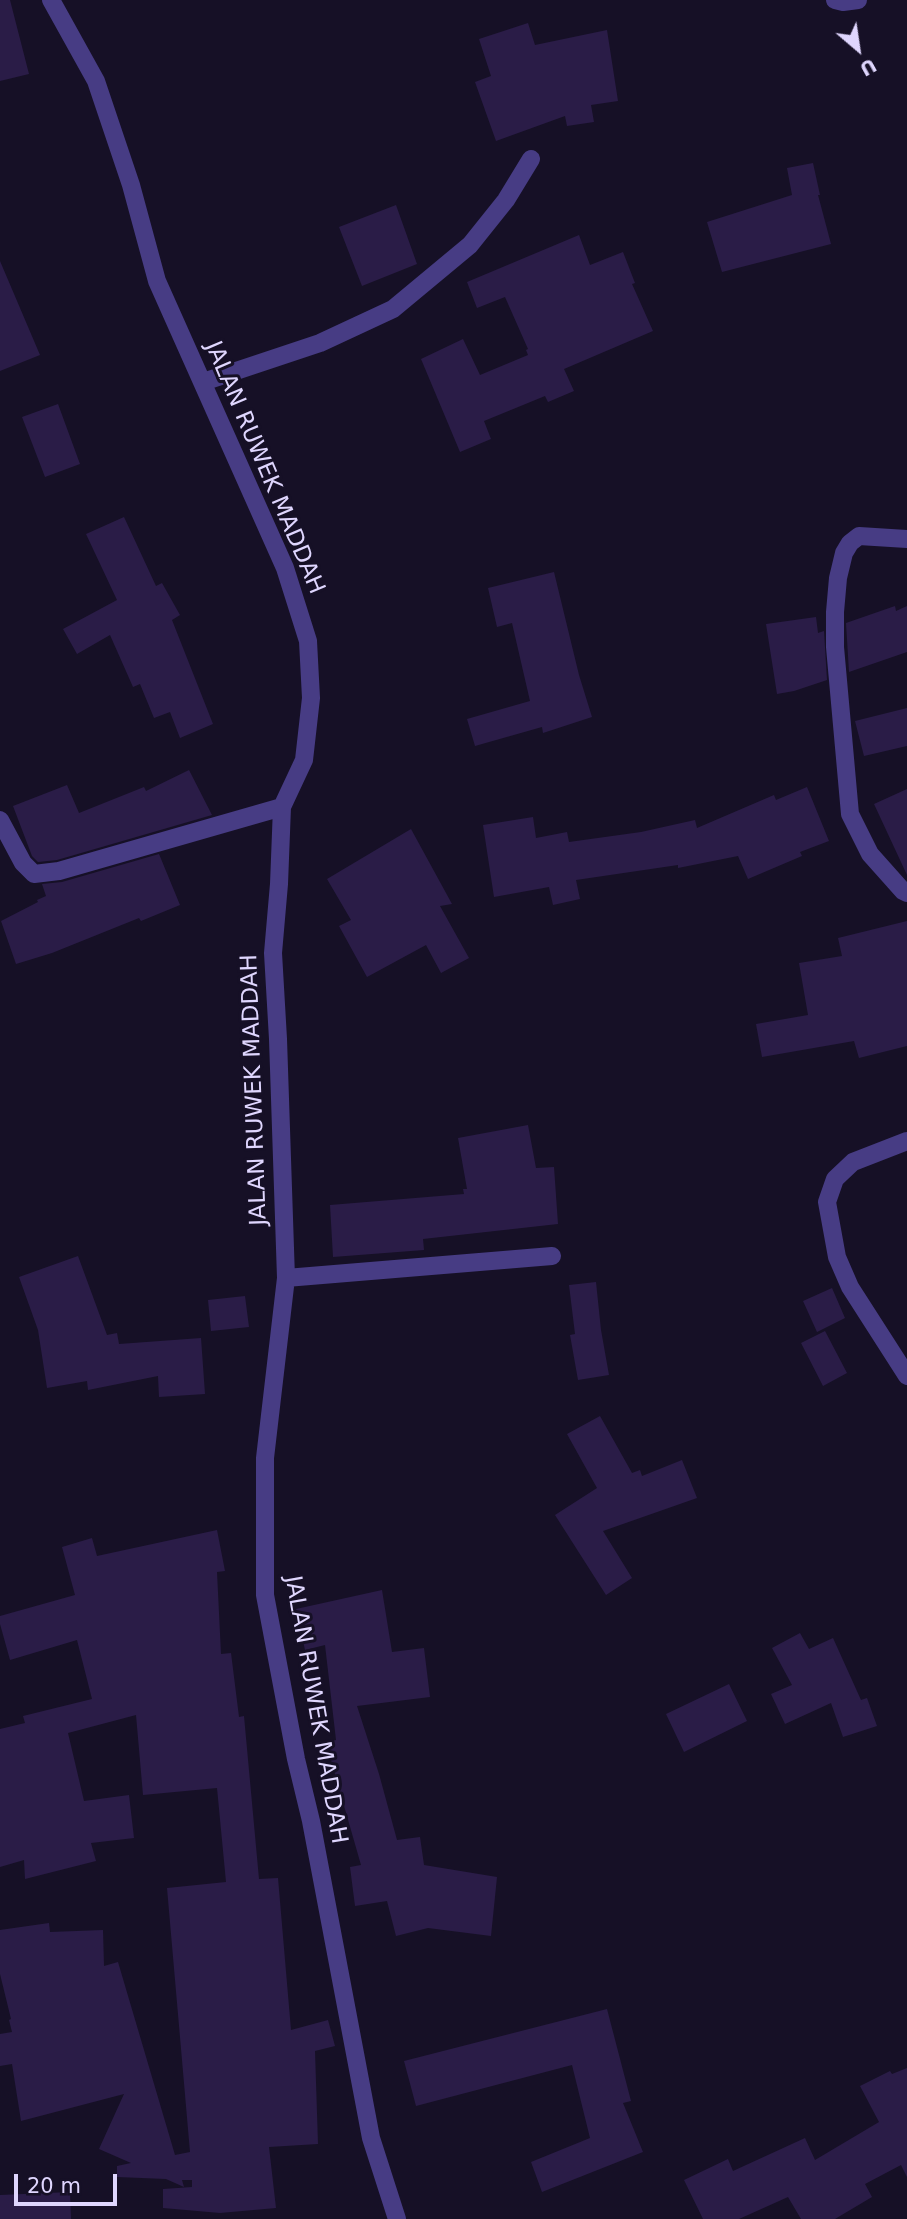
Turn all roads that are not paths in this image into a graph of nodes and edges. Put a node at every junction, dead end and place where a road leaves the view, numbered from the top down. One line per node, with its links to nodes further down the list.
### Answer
1 (51, 0): 5 (street, JALAN RUWEK MADDAH)
2 (835, 0): 3 (street)
3 (858, 0)
4 (531, 159): 5 (street)
5 (203, 382): 7 (street, JALAN RUWEK MADDAH)
6 (907, 539): 9 (street)
7 (282, 807): 8 (street); 12 (street, JALAN RUWEK MADDAH)
8 (0, 820)
9 (907, 892)
10 (907, 1141): 13 (street)
11 (552, 1256): 12 (street)
12 (286, 1278): 14 (street, JALAN RUWEK MADDAH)
13 (907, 1376)
14 (397, 2219)

